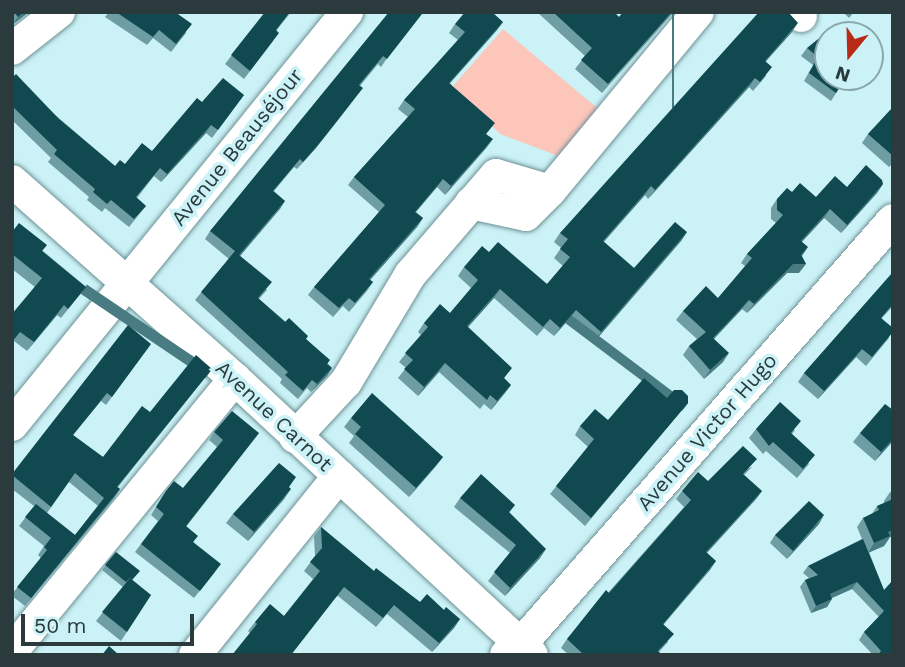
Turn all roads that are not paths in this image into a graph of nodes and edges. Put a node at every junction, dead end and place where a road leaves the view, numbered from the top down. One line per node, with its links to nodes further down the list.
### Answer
1 (59, 12): 4 (street)
2 (347, 12): 7 (street, Avenue Beauséjour)
3 (698, 12): 10 (street)
4 (12, 49)
5 (12, 181): 7 (street, Avenue Carnot)
6 (893, 220): 13 (street, Avenue Victor Hugo)
7 (127, 283): 8 (street, Avenue Carnot); 9 (street, Avenue Beauséjour)
8 (235, 379): 10 (street, Avenue Carnot); 12 (street)
9 (12, 425)
10 (295, 437): 11 (street, Avenue Carnot)
11 (339, 476): 13 (street, Avenue Carnot); 14 (street)
12 (12, 651)
13 (520, 651)
14 (195, 655)

